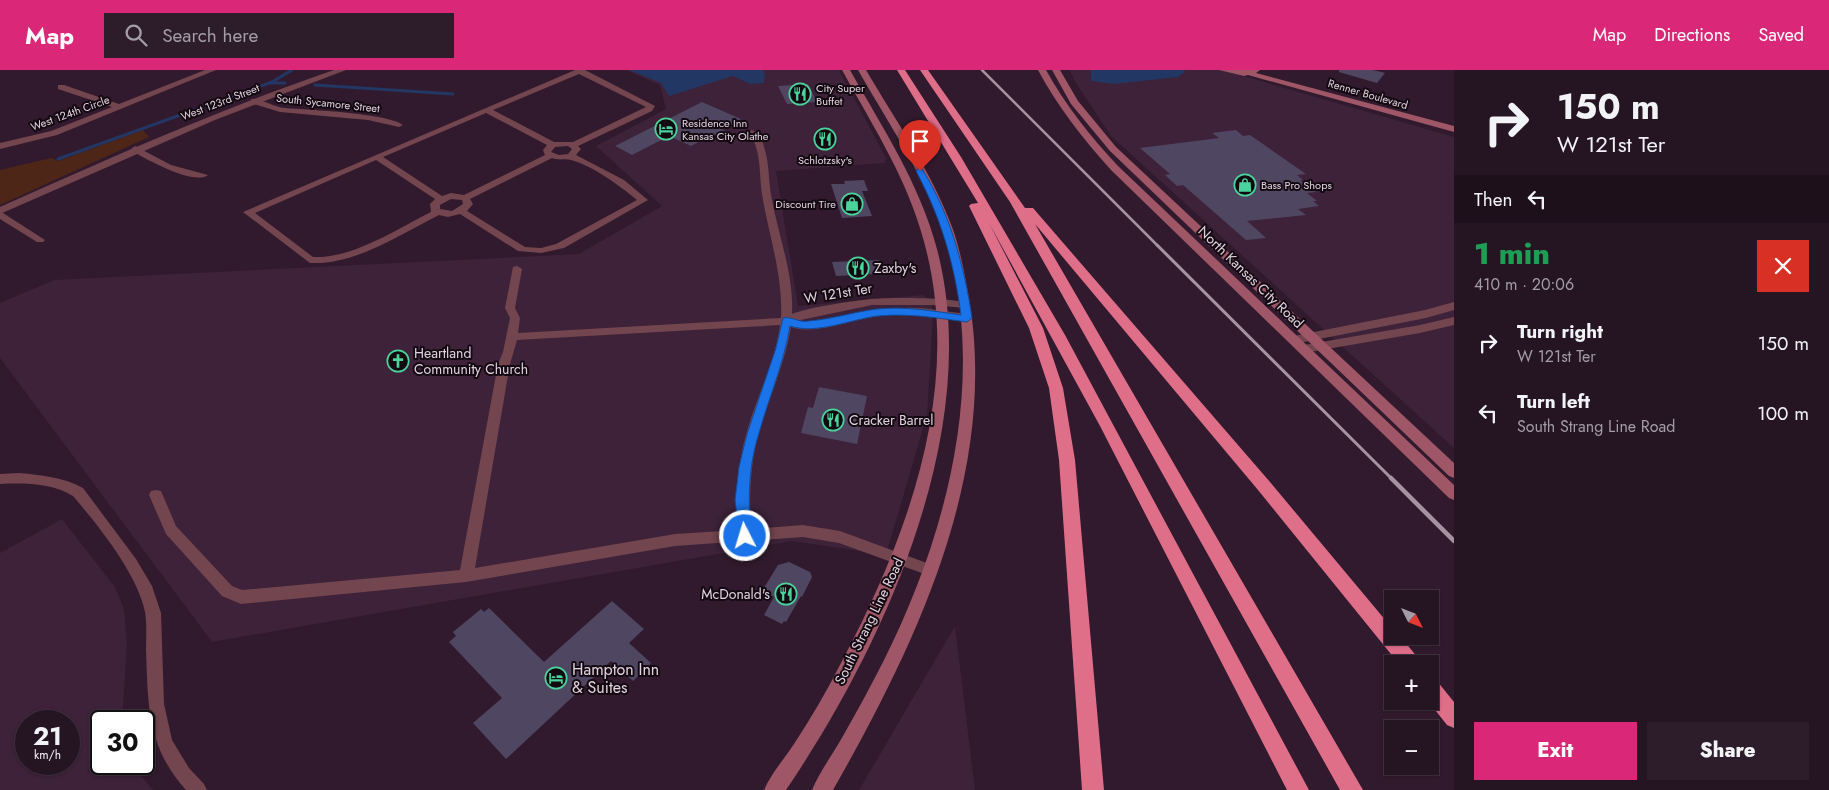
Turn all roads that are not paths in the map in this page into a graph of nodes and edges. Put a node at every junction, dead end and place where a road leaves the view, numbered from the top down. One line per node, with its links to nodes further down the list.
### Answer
1 (212, 70): 15 (street, West 124th Circle)
2 (342, 70): 14 (street, West 123rd Street)
3 (580, 70): 16 (street); 22 (street)
4 (846, 70): 41 (main road, South Strang Line Road)
5 (862, 70): 39 (main road)
6 (901, 70): 29 (highway)
7 (924, 70): 32 (highway)
8 (1042, 70): 47 (main road, North Kansas City Road)
9 (1056, 70): 46 (main road, North Kansas City Road)
10 (1223, 70): 12 (main road, Renner Boulevard)
11 (1263, 70): 17 (main road, Renner Boulevard)
12 (1252, 72): 19 (main road, Renner Boulevard)
13 (61, 87): 15 (street, West 124th Circle)
14 (254, 101): 18 (street, South Sycamore Street); 24 (street, West 123rd Street)
15 (119, 107): 23 (street, West 124th Circle)
16 (486, 110): 21 (street); 27 (street)
17 (1454, 123)
18 (399, 125)
19 (1454, 129)
20 (754, 132): 43 (street)
21 (553, 145): 22 (street); 25 (street)
22 (573, 145): 26 (street)
23 (0, 146)
24 (135, 149): 28 (street); 34 (street, West 123rd Street)
25 (550, 156): 26 (street); 30 (street)
26 (571, 156): 33 (street)
27 (377, 157): 31 (street); 35 (street)
28 (204, 175)
29 (974, 187): 64 (highway); 65 (highway)
30 (465, 198): 31 (street); 33 (street)
31 (441, 199): 35 (street)
32 (1016, 202): 58 (highway); 66 (highway)
33 (461, 211): 35 (street)
34 (0, 212)
35 (438, 212)
36 (0, 215): 37 (street)
37 (40, 240)
38 (517, 268): 45 (street)
39 (965, 305): 41 (street, W 121st Ter); 42 (main road)
40 (1454, 306): 46 (street)
41 (943, 309): 42 (street); 43 (street, W 121st Ter); 55 (main road, South Strang Line Road)
42 (967, 318): 56 (main road)
43 (786, 321): 45 (street, W 121st Ter); 54 (street)
44 (1454, 321): 48 (street)
45 (511, 337): 57 (street)
46 (1310, 337): 47 (street); 48 (main road, North Kansas City Road)
47 (1294, 340): 49 (main road, North Kansas City Road)
48 (1319, 347): 49 (street); 50 (main road, North Kansas City Road)
49 (1304, 349): 52 (main road, North Kansas City Road)
50 (1454, 472)
51 (0, 479): 61 (street)
52 (1454, 494)
53 (156, 495): 57 (street)
54 (745, 536): 55 (street); 57 (street)
55 (900, 560): 56 (street); 62 (main road, South Strang Line Road)
56 (930, 570): 63 (main road)
57 (466, 576)
58 (1404, 655)
59 (1439, 699): 60 (highway)
60 (1454, 718)
61 (198, 790)
62 (774, 790)
63 (822, 790)
64 (1093, 790)
65 (1298, 790)
66 (1352, 790)

